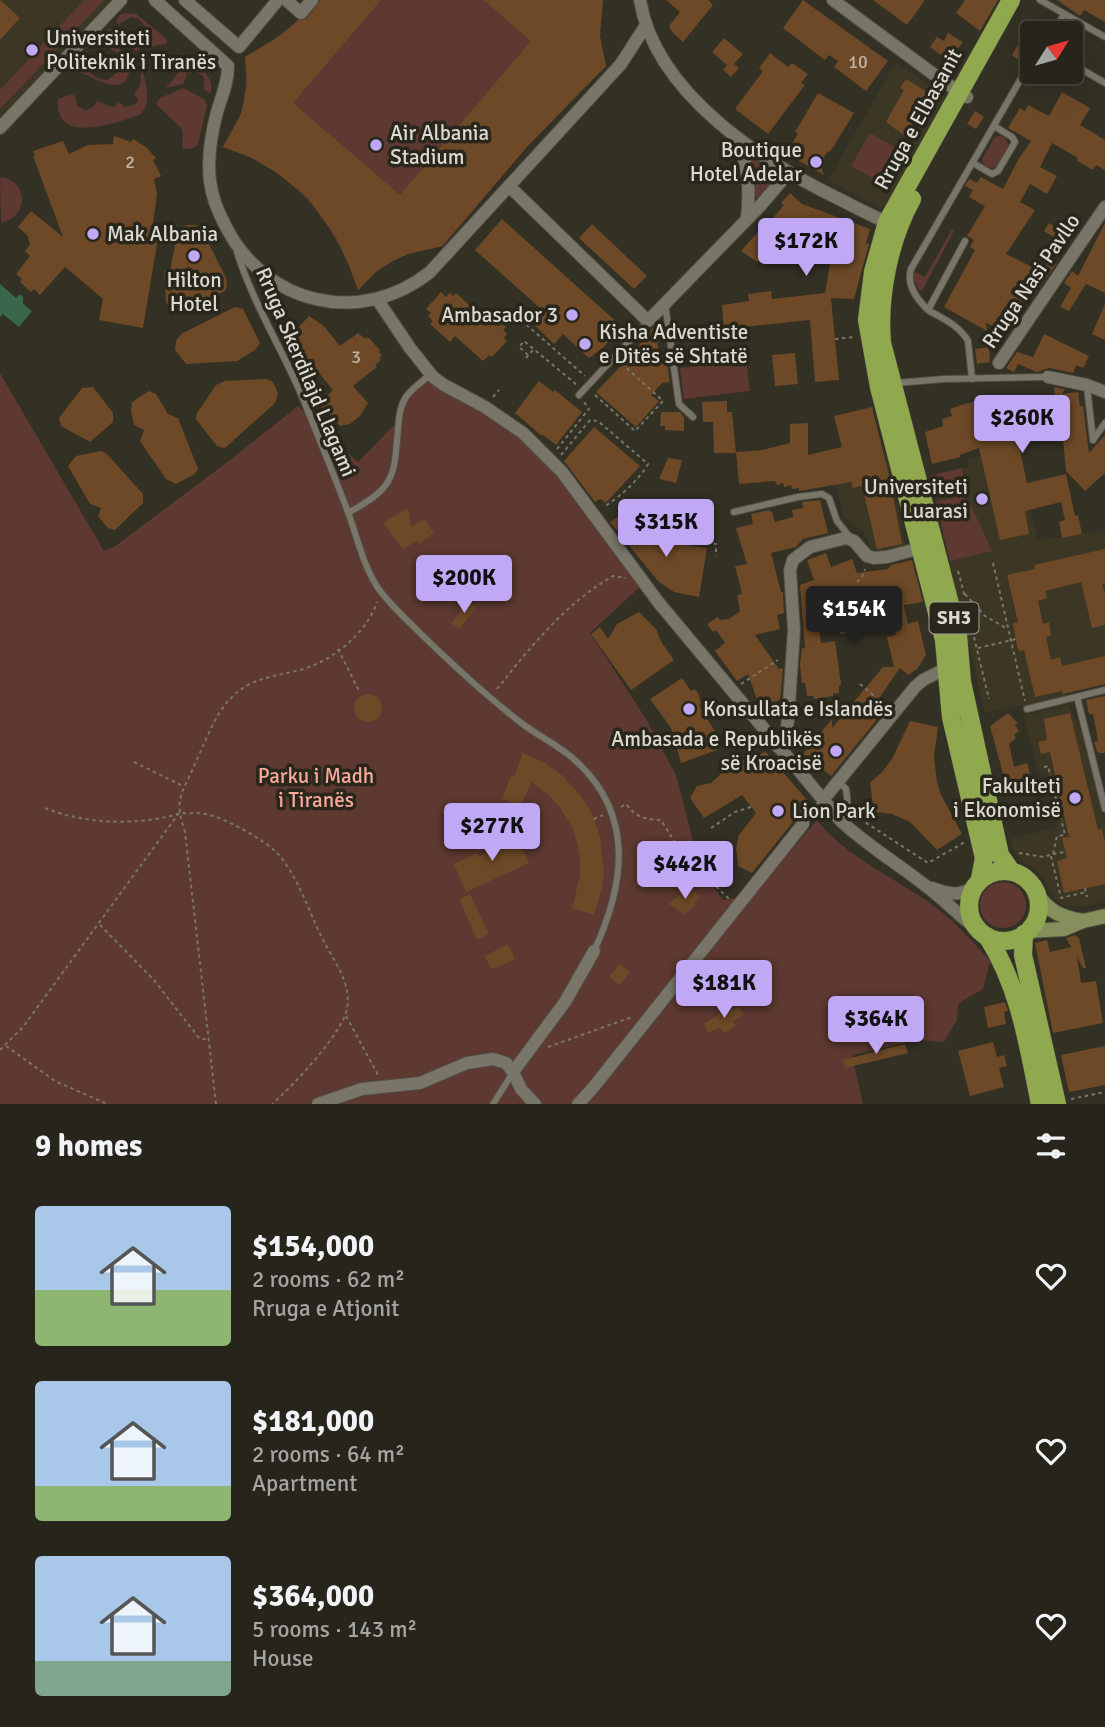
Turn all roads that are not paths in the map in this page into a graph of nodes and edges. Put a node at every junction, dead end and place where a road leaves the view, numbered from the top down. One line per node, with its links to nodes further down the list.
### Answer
1 (121, 0): 21 (street)
2 (155, 0): 30 (street)
3 (185, 0): 4 (street)
4 (278, 0)
5 (286, 0): 6 (street)
6 (312, 0)
7 (640, 0): 14 (street)
8 (833, 0): 19 (street)
9 (1011, 0): 19 (main road, Rruga e Elbasanit / SH3)
10 (1022, 0): 19 (main road, Rruga e Elbasanit / SH3)
11 (1040, 0): 12 (lane)
12 (1064, 14): 13 (lane); 15 (lane)
13 (1060, 21)
14 (646, 25): 22 (street); 25 (street)
15 (1105, 37)
16 (1083, 71): 18 (lane)
17 (1020, 80): 20 (lane)
18 (1105, 83)
19 (963, 94): 28 (main road, Rruga e Elbasanit / SH3)
20 (994, 126): 23 (lane); 23 (lane)
21 (0, 128)
22 (733, 133): 24 (street); 27 (street)
23 (973, 163): 33 (lane)
24 (789, 172): 27 (street); 28 (street)
25 (509, 186): 31 (street); 34 (street)
26 (1105, 207): 35 (street, Rruga Nasi Pavllo)
27 (747, 219): 32 (street)
28 (893, 224): 41 (main road, Rruga e Elbasanit / SH3)
29 (965, 241): 33 (lane)
30 (234, 243): 31 (street); 47 (lane, Rruga Skerdilajd Llagami)
31 (377, 299): 36 (street)
32 (665, 304): 34 (street); 44 (lane)
33 (928, 310): 38 (lane)
34 (648, 321): 42 (lane)
35 (999, 362): 39 (lane, Rruga Nasi Pavllo)
36 (431, 374): 47 (lane); 54 (street)
37 (1048, 377): 39 (lane); 40 (street)
38 (972, 379): 39 (lane); 41 (lane)
39 (992, 379)
40 (1087, 384): 43 (street); 45 (lane)
41 (885, 385): 49 (main road, Rruga e Elbasanit / SH3); 60 (main road, Rruga e Elbasanit / SH3)
42 (585, 388)
43 (1105, 392)
44 (693, 417)
45 (1105, 423)
46 (734, 512): 48 (lane)
47 (348, 513): 68 (lane, Rruga Skerdilajd Llagami)
48 (851, 539): 49 (street); 54 (street)
49 (921, 548): 50 (main road, Rruga e Elbasanit / SH3)
50 (945, 669): 55 (street); 61 (main road, Rruga e Elbasanit / SH3)
51 (1105, 690): 52 (lane)
52 (1077, 697): 53 (lane); 57 (lane)
53 (1027, 709)
54 (778, 747): 56 (street)
55 (842, 785): 56 (street); 58 (lane)
56 (823, 800): 58 (street); 59 (lane)
57 (1105, 810)
58 (844, 815): 62 (street)
59 (803, 824): 74 (street)
60 (1013, 863): 61 (main road); 63 (main road, SH3)
61 (978, 883): 62 (street); 67 (main road, SH3)
62 (928, 887): 67 (street)
63 (1036, 893): 65 (street); 66 (main road)
64 (1105, 916): 65 (street)
65 (1083, 921): 66 (street)
66 (1026, 933): 67 (main road); 70 (main road)
67 (984, 934): 75 (main road, SH3)
68 (594, 951): 69 (street)
69 (513, 1072): 71 (street); 72 (lane); 73 (street)
70 (1066, 1101)
71 (318, 1104)
72 (493, 1104)
73 (535, 1104)
74 (578, 1104)
75 (1040, 1104)

